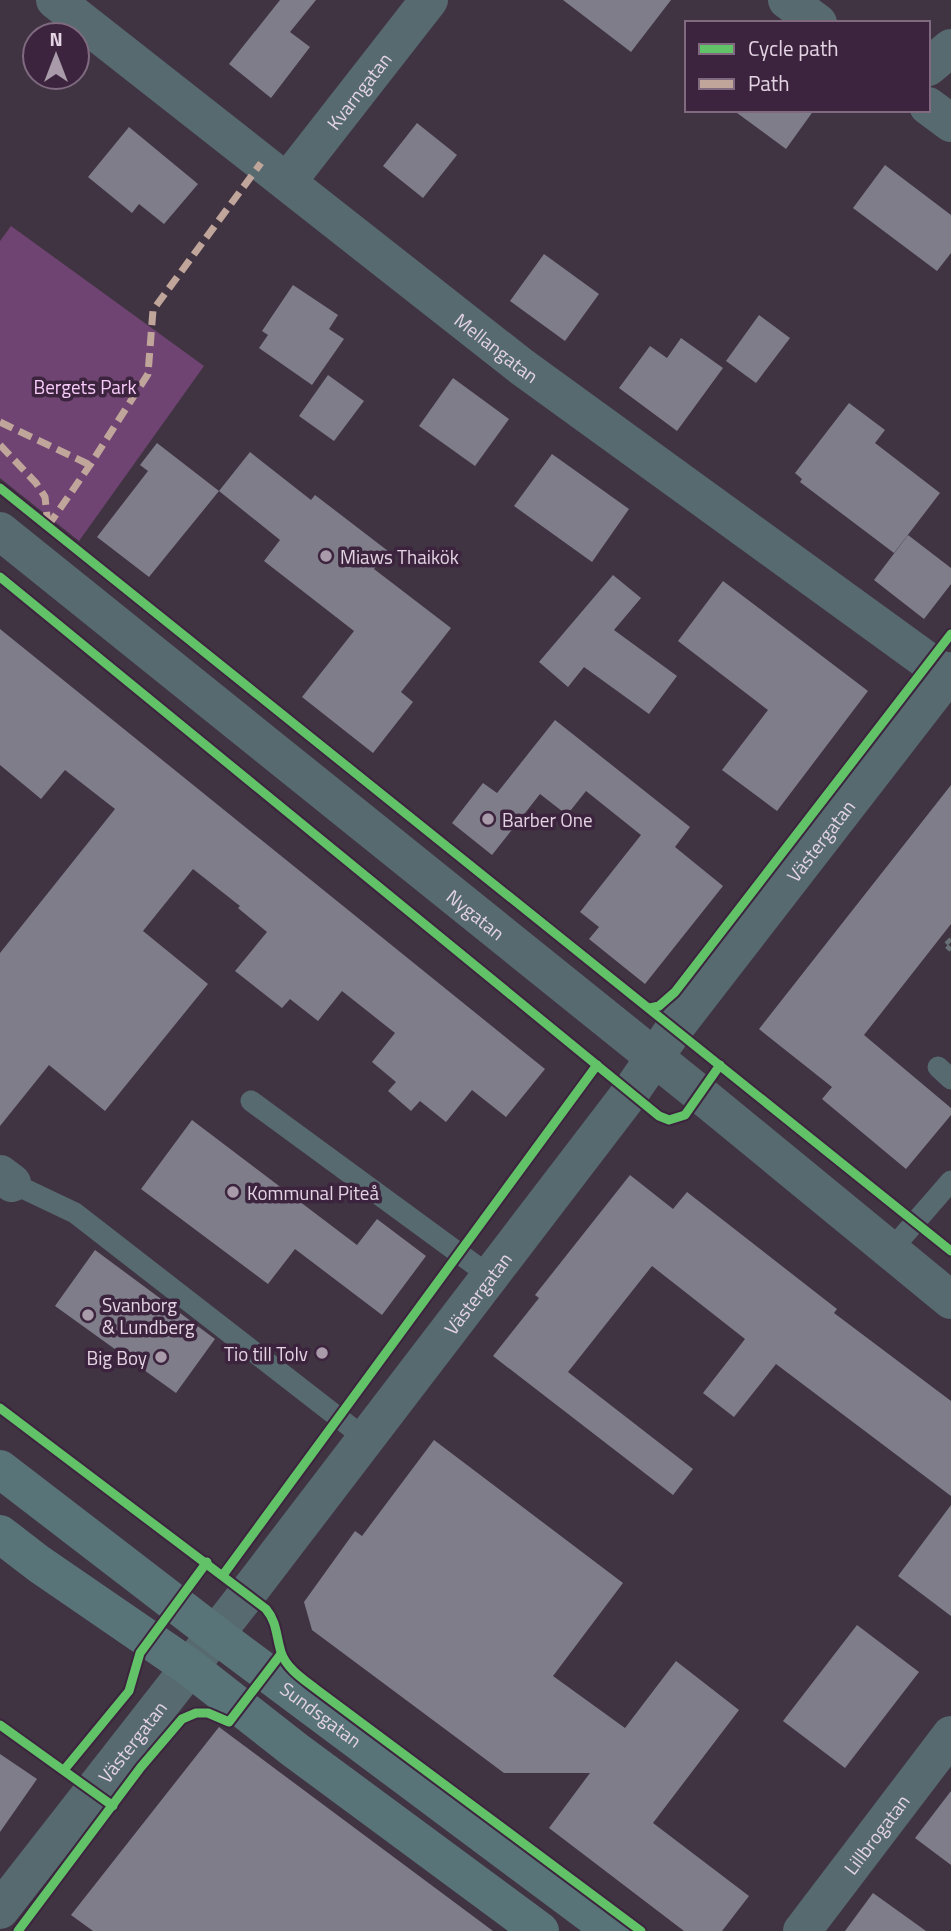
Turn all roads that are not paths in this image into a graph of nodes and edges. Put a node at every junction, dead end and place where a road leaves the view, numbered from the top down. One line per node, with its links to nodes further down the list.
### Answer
1 (55, 0): 9 (street, Mellangatan)
2 (429, 0): 9 (street, Kvarngatan)
3 (787, 0): 4 (street)
4 (815, 21)
5 (951, 48): 6 (street)
6 (930, 65)
7 (930, 107): 8 (street)
8 (951, 123)
9 (287, 182): 11 (street, Mellangatan)
10 (0, 531): 12 (street, Nygatan)
11 (950, 675): 12 (street, Västergatan)
12 (654, 1057): 16 (street, Nygatan); 17 (street, Västergatan)
13 (251, 1101): 17 (lane)
14 (6, 1179): 19 (lane)
15 (951, 1181): 16 (lane)
16 (891, 1250): 18 (street, Nygatan)
17 (490, 1276): 19 (street, Västergatan)
18 (951, 1300)
19 (366, 1438): 22 (street, Västergatan)
20 (0, 1469): 22 (main road, Sundsgatan)
21 (0, 1534): 23 (main road)
22 (216, 1635): 23 (street, Västergatan); 29 (main road, Sundsgatan)
23 (189, 1667): 25 (street, Västergatan); 28 (main road)
24 (951, 1735): 30 (street, Lillbrogatan)
25 (0, 1910)
26 (0, 1922): 27 (street)
27 (11, 1931)
28 (540, 1931)
29 (613, 1931)
30 (802, 1931)

